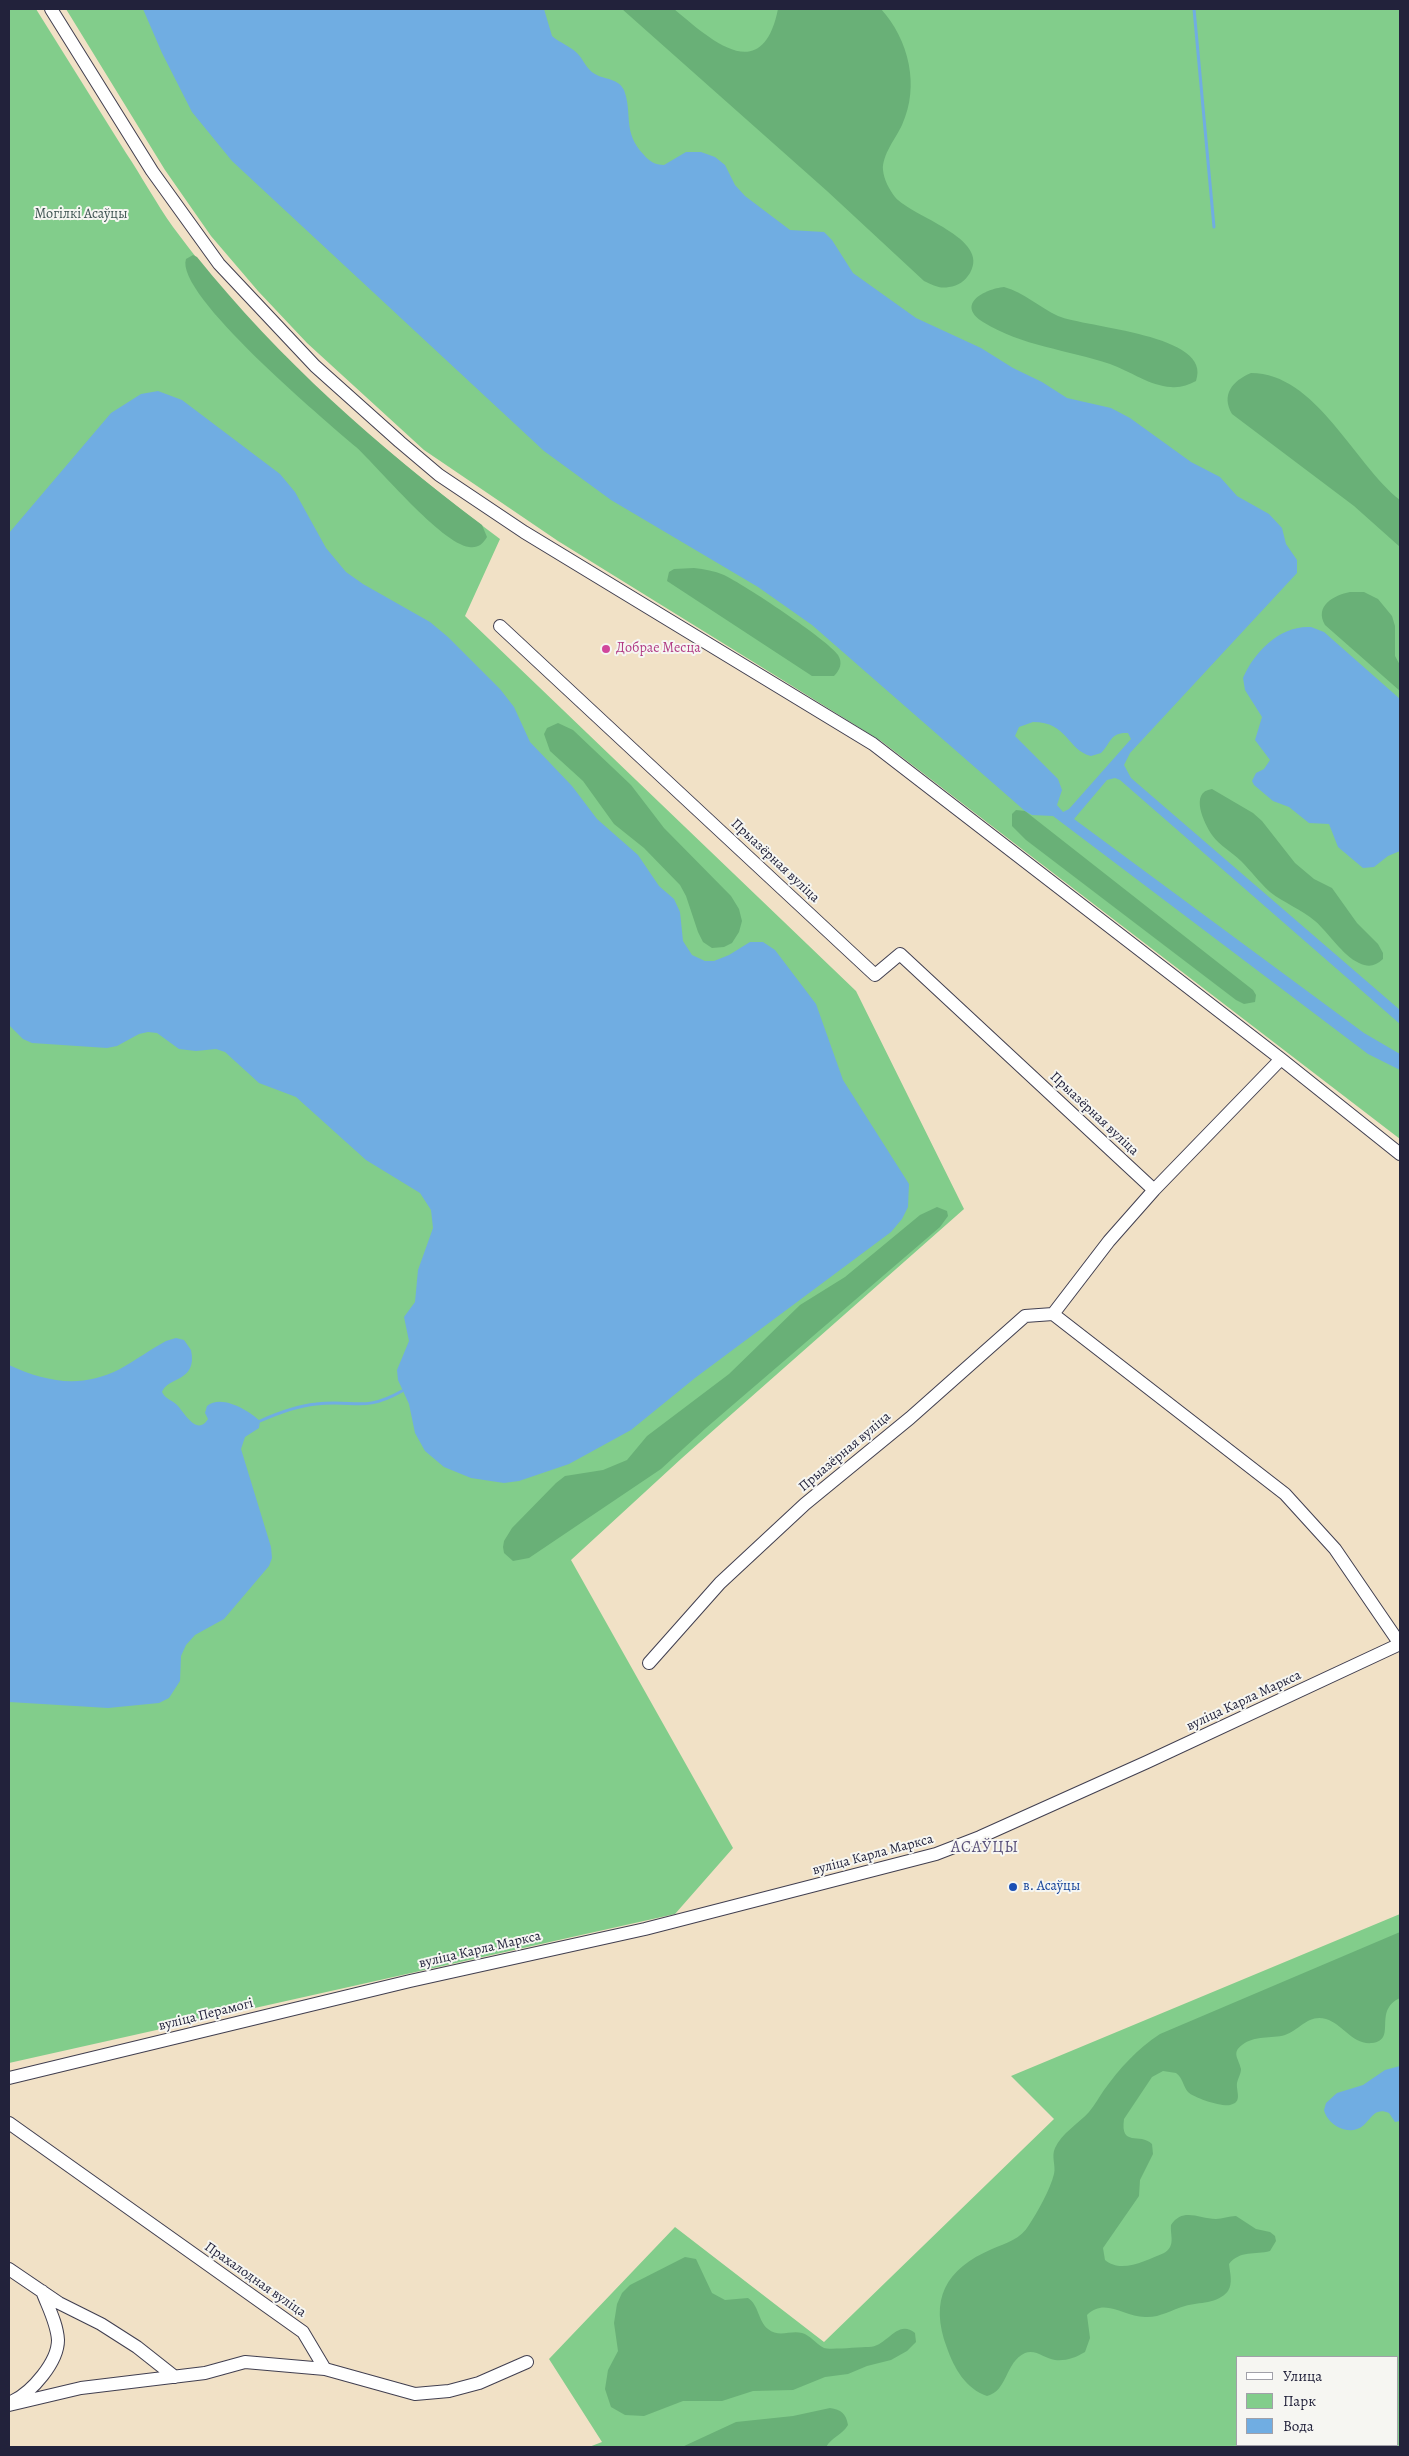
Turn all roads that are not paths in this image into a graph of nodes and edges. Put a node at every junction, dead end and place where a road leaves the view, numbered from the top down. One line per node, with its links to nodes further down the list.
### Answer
1 (50, 9): 3 (street)
2 (500, 626): 5 (street, Прыазёрная вуліца)
3 (1281, 1059): 4 (street); 5 (street)
4 (1400, 1154)
5 (1154, 1190): 6 (street)
6 (1053, 1314): 7 (street, вуліца Карла Маркса); 8 (street, Прыазёрная вуліца)
7 (1400, 1644): 9 (street, вуліца Карла Маркса)
8 (649, 1663)
9 (410, 1982): 10 (street, вуліца Перамогі)
10 (9, 2078)
11 (9, 2123): 15 (street, Прахалодная вуліца)
12 (9, 2269): 13 (street)
13 (42, 2291): 16 (street); 17 (street)
14 (526, 2362): 15 (street)
15 (325, 2369): 16 (street)
16 (175, 2377): 17 (street)
17 (9, 2405)

